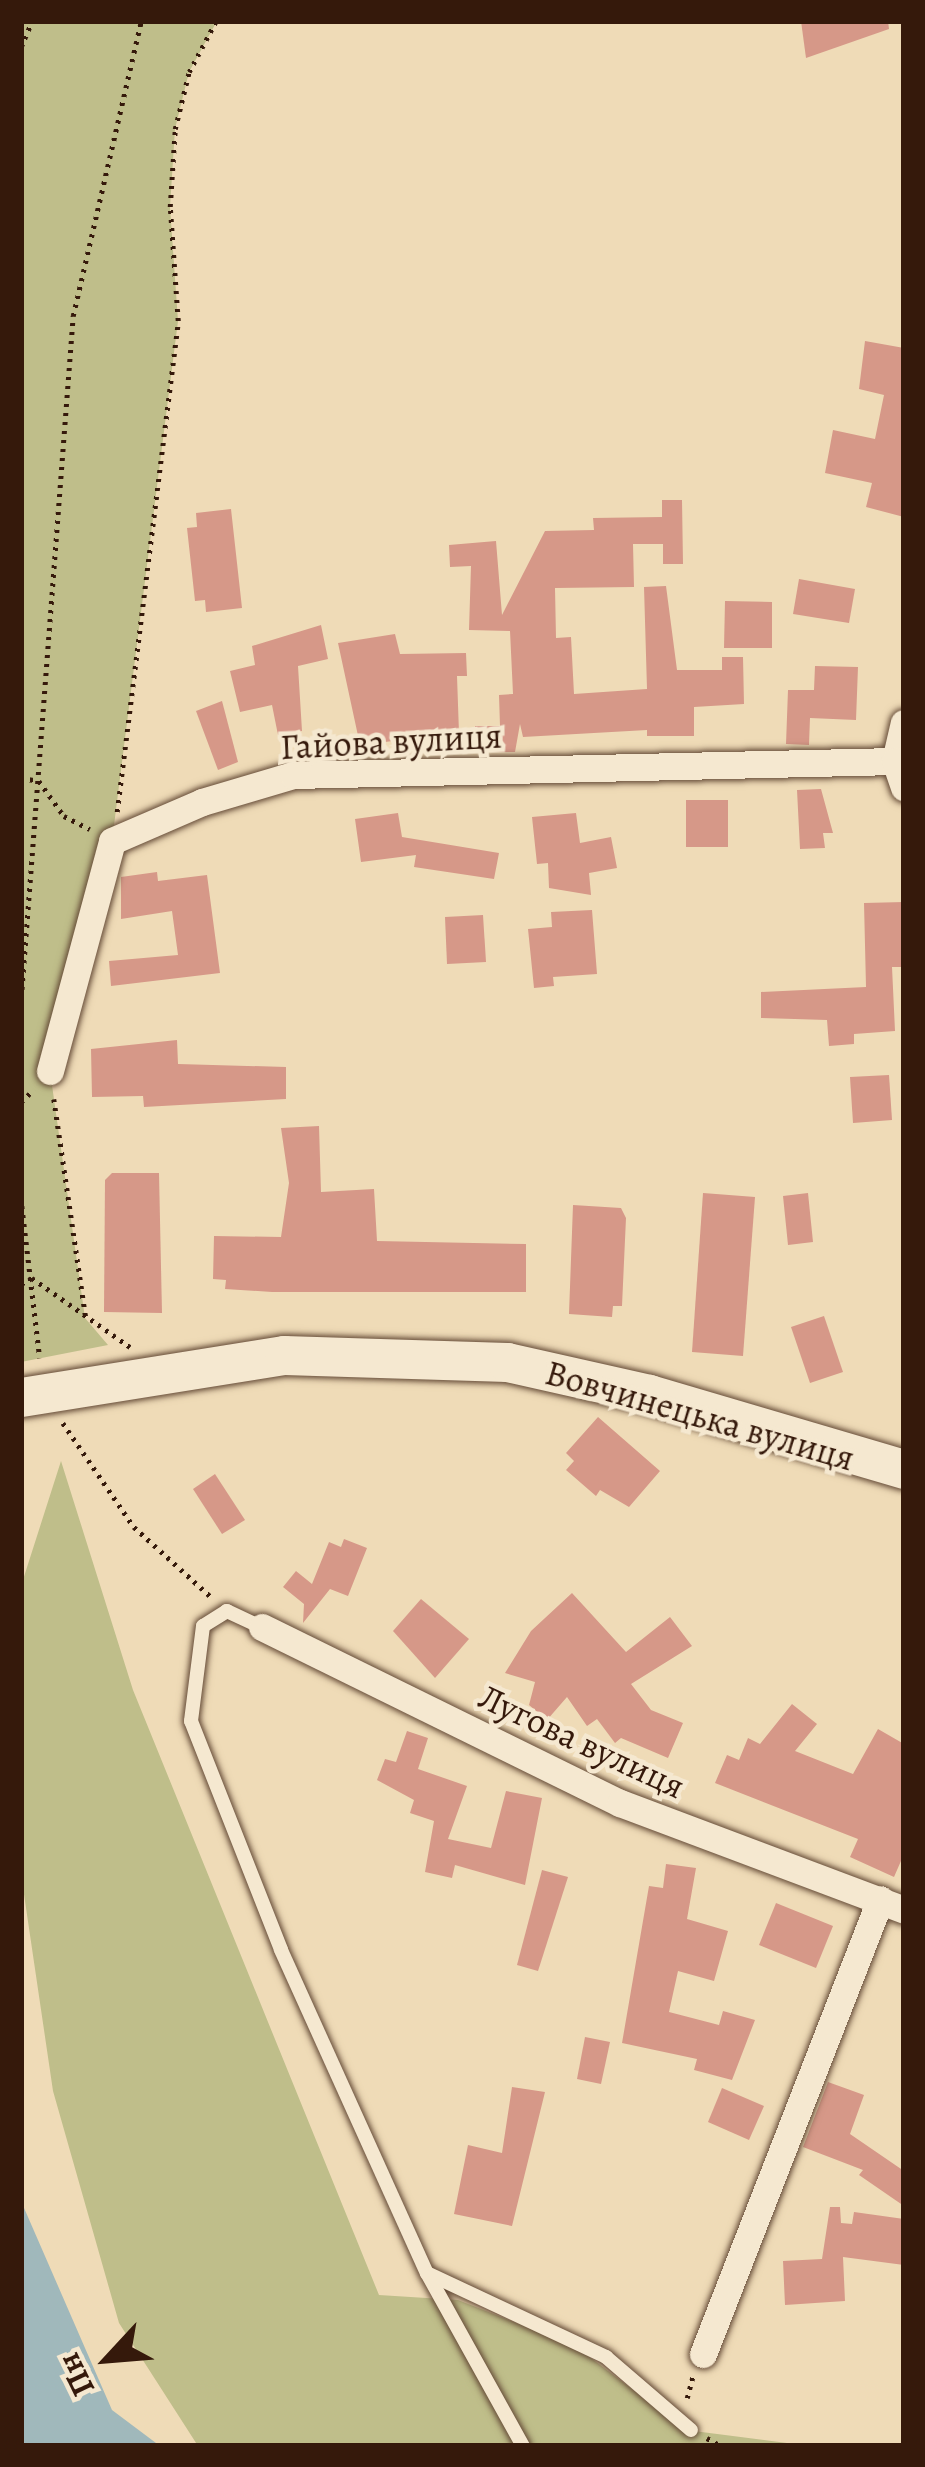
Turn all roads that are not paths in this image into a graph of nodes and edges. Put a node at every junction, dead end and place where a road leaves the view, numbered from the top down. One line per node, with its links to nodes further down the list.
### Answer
1 (904, 724): 2 (street)
2 (899, 774): 3 (street, Гайова вулиця)
3 (50, 1071)
4 (21, 1397): 5 (street, Вовчинецька вулиця)
5 (904, 1469)
6 (262, 1627): 7 (street, Лугова вулиця); 8 (lane)
7 (892, 1905): 9 (street, Лугова вулиця)
8 (427, 2272): 10 (lane); 11 (lane)
9 (704, 2354)
10 (691, 2430)
11 (523, 2446)

